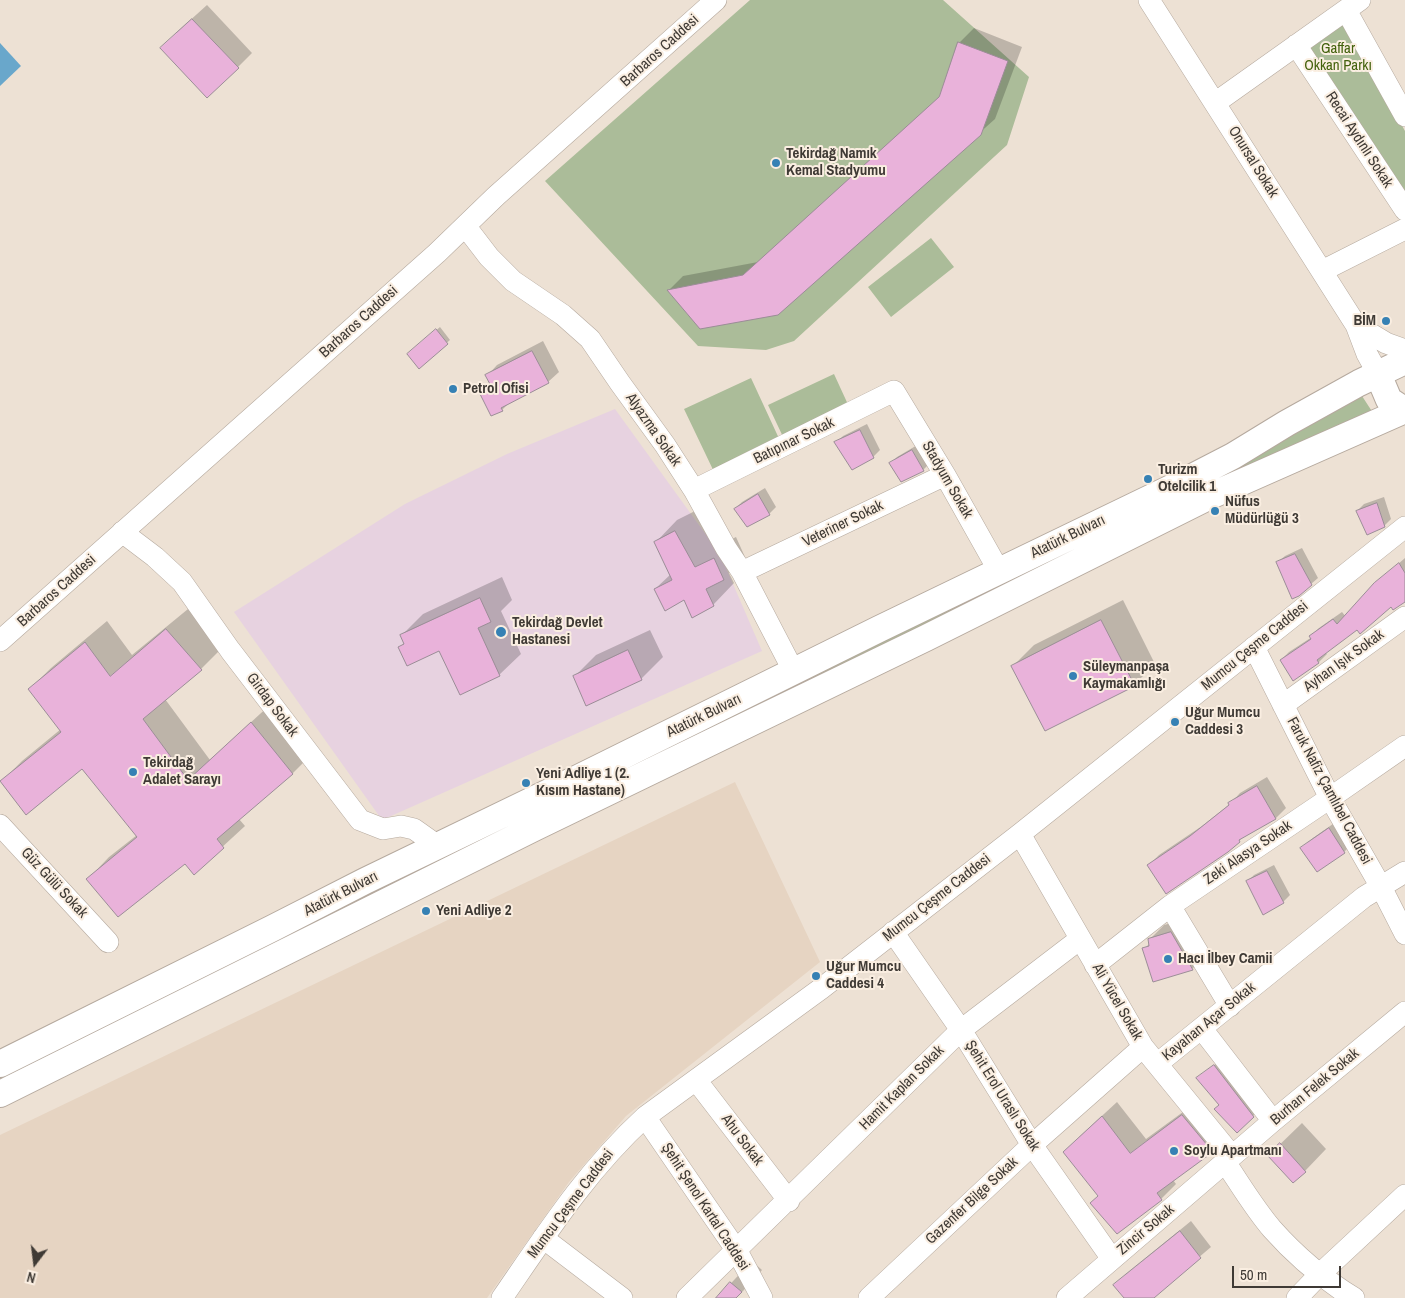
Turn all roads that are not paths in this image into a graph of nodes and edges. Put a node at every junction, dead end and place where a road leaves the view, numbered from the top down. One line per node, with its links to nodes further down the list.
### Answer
1 (716, 0): 8 (street, Barbaros Caddesi)
2 (1149, 0): 5 (street, Onursal Sokak)
3 (1353, 5): 4 (street); 6 (street)
4 (1296, 45): 5 (street); 7 (street, Recai Aydınlı Sokak)
5 (1215, 103): 10 (street, Onursal Sokak)
6 (1405, 116)
7 (1405, 210)
8 (466, 227): 18 (street, Alyazma Sokak); 20 (street, Barbaros Caddesi)
9 (1405, 229): 10 (street)
10 (1322, 271): 11 (street, Onursal Sokak)
11 (1356, 325): 12 (street); 14 (street, Onursal Sokak)
12 (1405, 350)
13 (1405, 361): 14 (main road, Atatürk Bulvarı)
14 (1378, 374): 16 (main road); 21 (main road, Atatürk Bulvarı)
15 (894, 391): 17 (street, Stadyum Sokak); 18 (street, Batıpınar Sokak)
16 (1405, 410): 49 (main road, Atatürk Bulvarı)
17 (945, 475): 21 (street, Stadyum Sokak); 22 (street, Veteriner Sokak)
18 (694, 490): 22 (street, Alyazma Sokak)
19 (1405, 527): 25 (street, Mumcu Çeşme Caddesi)
20 (122, 532): 24 (street, Barbaros Caddesi); 32 (street, Girdap Sokak)
21 (999, 571): 26 (main road, Atatürk Bulvarı)
22 (742, 572): 26 (street, Alyazma Sokak)
23 (1405, 617): 27 (street, Ayhan Işık Sokak)
24 (0, 641)
25 (1254, 647): 27 (street, Faruk Nafiz Çamlıbel Caddesi); 31 (street, Mumcu Çeşme Caddesi)
26 (794, 672): 32 (main road, Atatürk Bulvarı)
27 (1283, 705): 29 (street, Faruk Nafiz Çamlıbel Caddesi)
28 (1405, 746): 29 (street, Zeki Alasya Sokak)
29 (1330, 798): 34 (street, Faruk Nafiz Çamlıbel Caddesi); 35 (street, Zeki Alasya Sokak)
30 (0, 824): 39 (street, Güz Gülü Sokak)
31 (1020, 834): 36 (street, Mumcu Çeşme Caddesi); 38 (street, Ali Yücel Sokak)
32 (438, 846): 46 (main road, Atatürk Bulvarı)
33 (1405, 872): 34 (street, Kayahan Açar Sokak)
34 (1381, 887): 37 (street, Faruk Nafiz Çamlıbel Caddesi); 41 (street, Kayahan Açar Sokak)
35 (1170, 906): 40 (street, Zeki Alasya Sokak); 41 (street)
36 (893, 932): 44 (street, Şehit Erol Uraslı Sokak); 48 (street, Mumcu Çeşme Caddesi)
37 (1405, 934)
38 (1080, 939): 40 (street, Ali Yücel Sokak); 44 (street, Hamit Kaplan Sokak)
39 (108, 942)
40 (1095, 965): 45 (street, Ali Yücel Sokak)
41 (1230, 1006): 43 (street, Kayahan Açar Sokak)
42 (1405, 1012): 51 (street, Burhan Felek Sokak)
43 (1202, 1029): 47 (street, Kayahan Açar Sokak); 51 (street)
44 (961, 1030): 52 (street, Şehit Erol Uraslı Sokak); 55 (street, Hamit Kaplan Sokak)
45 (1143, 1047): 47 (street, Ali Yücel Sokak); 52 (street, Gazenfer Bilge Sokak)
46 (0, 1064)
47 (1157, 1064): 53 (street, Ali Yücel Sokak)
48 (696, 1080): 50 (street, Mumcu Çeşme Caddesi); 55 (street, Ahu Sokak)
49 (0, 1094)
50 (645, 1117): 56 (street, Mumcu Çeşme Caddesi); 57 (street, Şehit Şenol Kartal Caddesi)
51 (1273, 1121): 53 (street, Burhan Felek Sokak)
52 (1032, 1145): 58 (street, Şehit Erol Uraslı Sokak); 64 (street, Gazenfer Bilge Sokak)
53 (1229, 1159): 58 (street, Zincir Sokak); 59 (street, Ali Yücel Sokak)
54 (1405, 1196): 59 (street)
55 (788, 1200): 57 (street, Hamit Kaplan Sokak)
56 (543, 1238): 60 (street, Mumcu Çeşme Caddesi); 61 (street)
57 (737, 1251): 62 (street, Hamit Kaplan Sokak); 63 (street, Şehit Şenol Kartal Caddesi)
58 (1112, 1258): 65 (street, Zincir Sokak)
59 (1320, 1274): 66 (street); 67 (street, Ali Yücel Sokak)
60 (502, 1298)
61 (622, 1298)
62 (687, 1298)
63 (762, 1298)
64 (869, 1298)
65 (1067, 1298)
66 (1297, 1298)
67 (1354, 1298)

